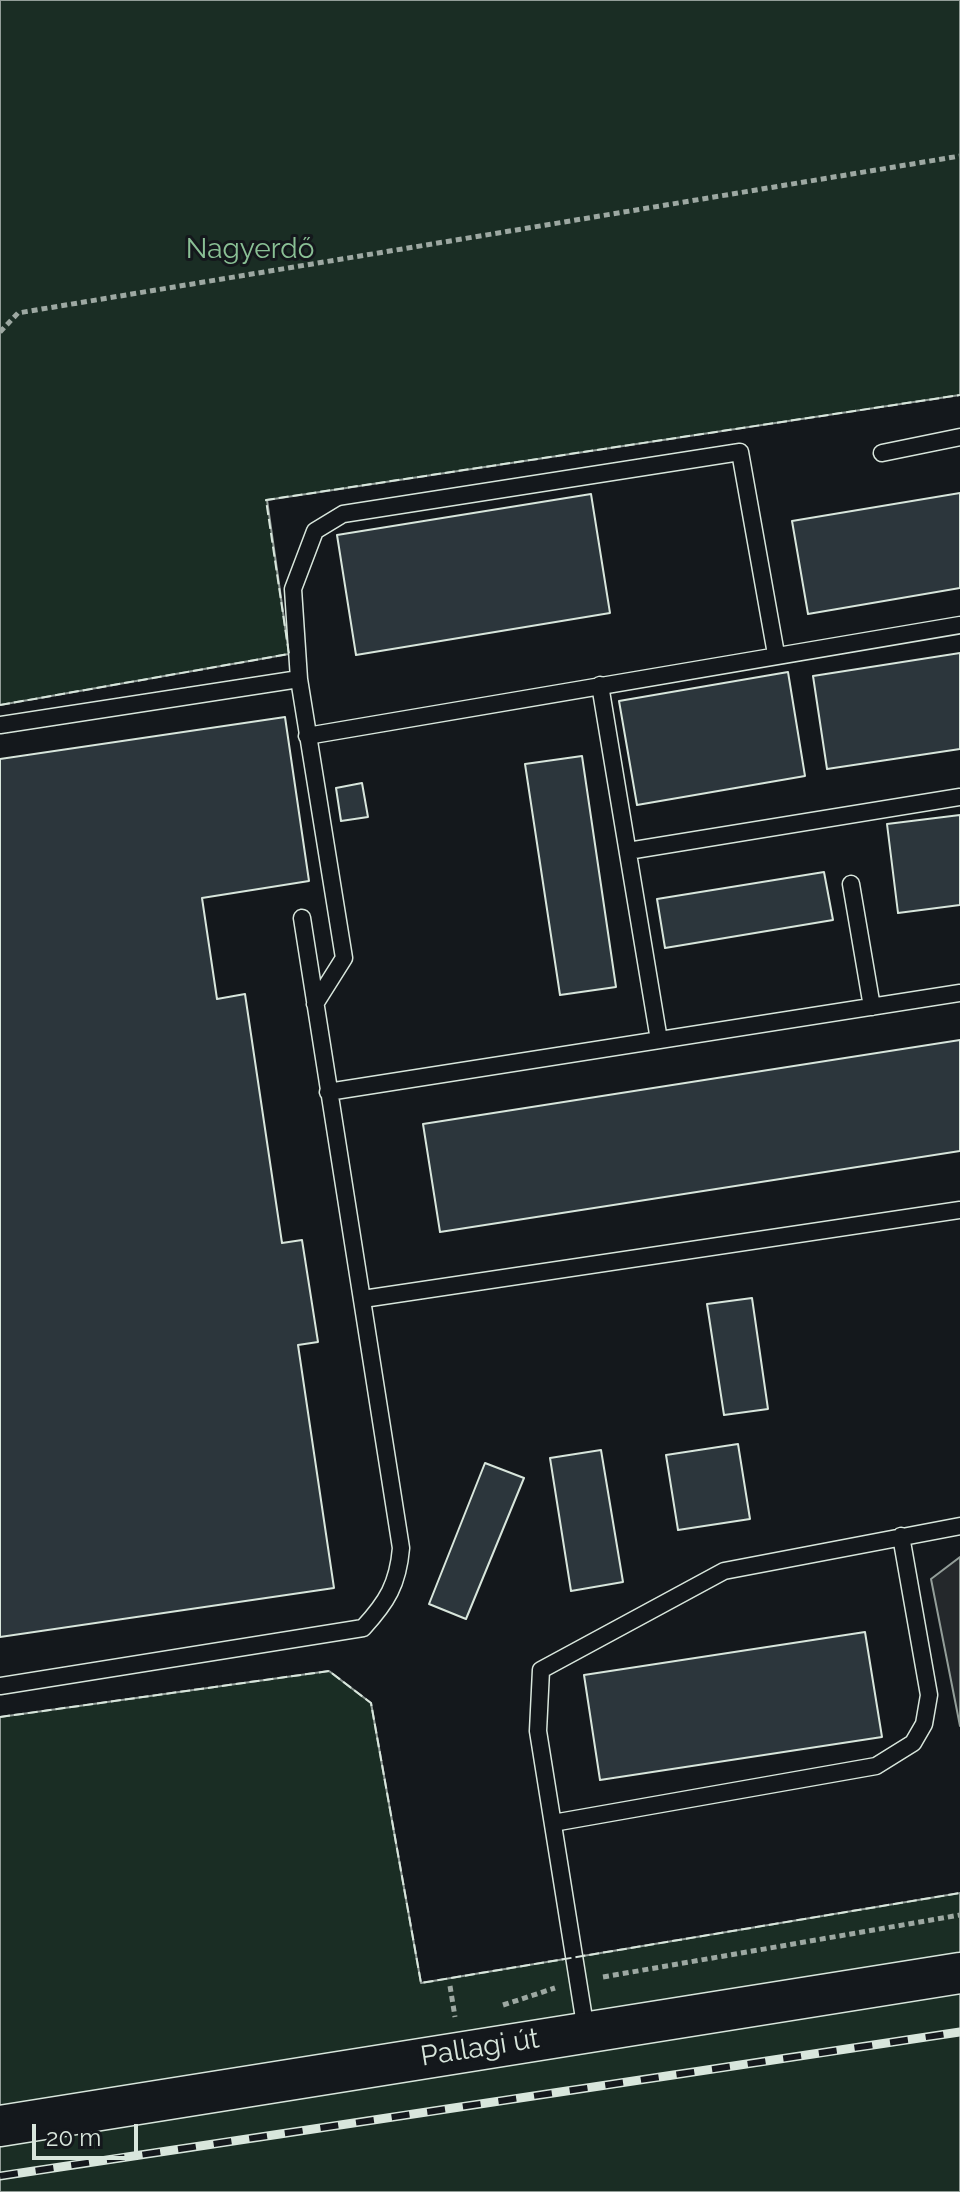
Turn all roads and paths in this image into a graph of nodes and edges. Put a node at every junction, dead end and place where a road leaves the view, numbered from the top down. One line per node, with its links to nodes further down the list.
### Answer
1 (960, 156): 2 (path)
2 (0, 332)
3 (960, 437): 4 (lane)
4 (882, 453)
5 (960, 625): 6 (lane)
6 (776, 654): 7 (lane); 8 (lane)
7 (299, 679): 9 (lane); 10 (lane)
8 (600, 685): 10 (lane); 12 (lane)
9 (0, 725)
10 (307, 736): 16 (lane)
11 (960, 797): 12 (lane)
12 (628, 851): 18 (lane)
13 (851, 884): 17 (lane)
14 (302, 918): 16 (lane)
15 (960, 993): 17 (lane)
16 (315, 1004): 19 (lane)
17 (872, 1007): 18 (lane)
18 (659, 1040): 19 (lane)
19 (328, 1092): 21 (lane)
20 (960, 1210): 21 (lane)
21 (363, 1299): 24 (lane)
22 (960, 1526): 23 (lane)
23 (901, 1536): 25 (lane); 25 (lane)
24 (0, 1686)
25 (553, 1823): 27 (lane)
26 (960, 1973): 27 (street, Pallagi út)
27 (586, 2031): 28 (street, Pallagi út)
28 (0, 2126)

